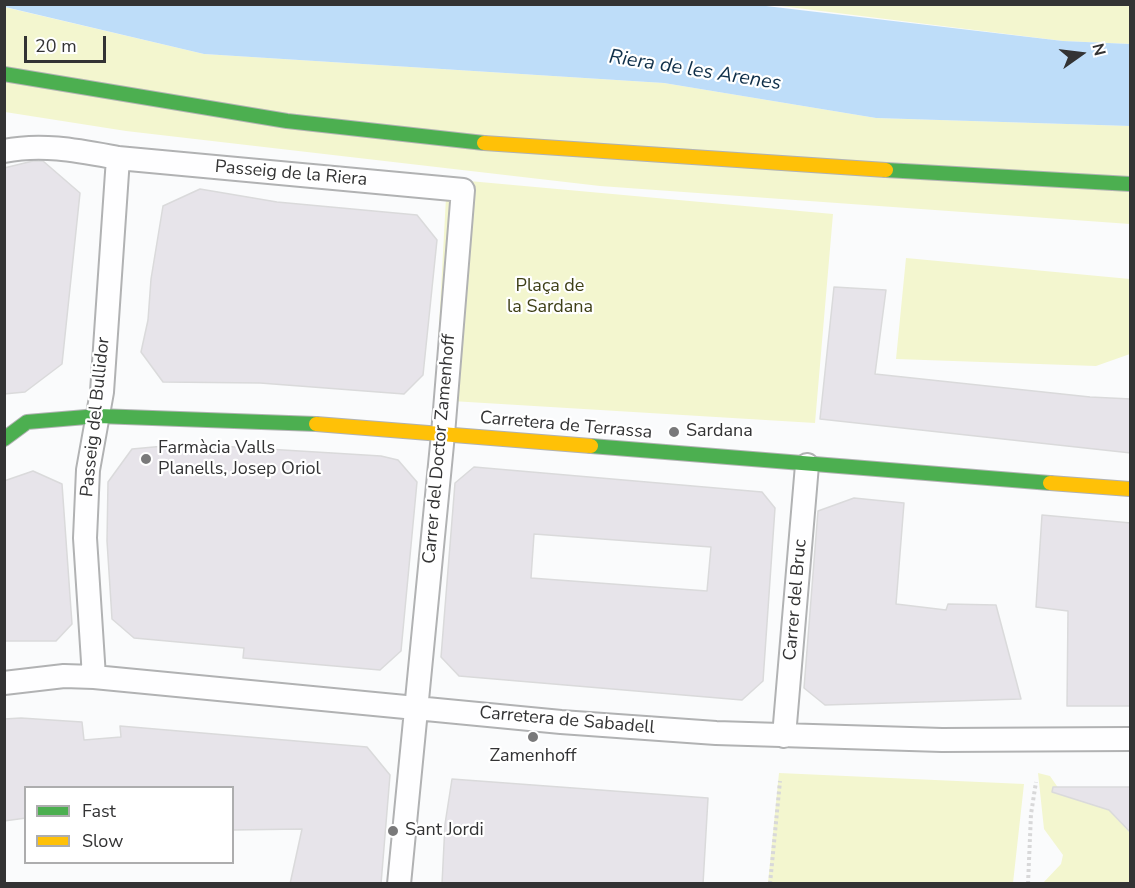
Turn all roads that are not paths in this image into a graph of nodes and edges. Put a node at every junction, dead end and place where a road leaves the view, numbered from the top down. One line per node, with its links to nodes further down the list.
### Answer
1 (4, 74): 4 (street)
2 (4, 151): 3 (street, Passeig de la Riera)
3 (118, 158): 5 (street, Passeig de la Riera); 6 (street, Passeig del Bullidor)
4 (1131, 184)
5 (463, 190): 9 (street, Carrer del Doctor Zamenhoff)
6 (98, 416): 7 (street, Carretera de Terrassa); 9 (street, Carretera de Terrassa); 13 (street, Passeig del Bullidor)
7 (27, 422): 8 (street); 10 (street)
8 (4, 424)
9 (443, 434): 11 (street, Carretera de Terrassa); 15 (street, Carrer del Doctor Zamenhoff)
10 (4, 439)
11 (807, 465): 12 (street, Carretera de Terrassa); 16 (street, Carrer del Bruc)
12 (1131, 489)
13 (94, 676): 14 (street, Carretera de Sabadell); 15 (street, Carretera de Sabadell)
14 (4, 682)
15 (417, 708): 16 (street, Carretera de Sabadell); 18 (street, Carrer del Doctor Zamenhoff)
16 (784, 736): 17 (street, Carretera de Sabadell)
17 (1131, 740)
18 (399, 884)

